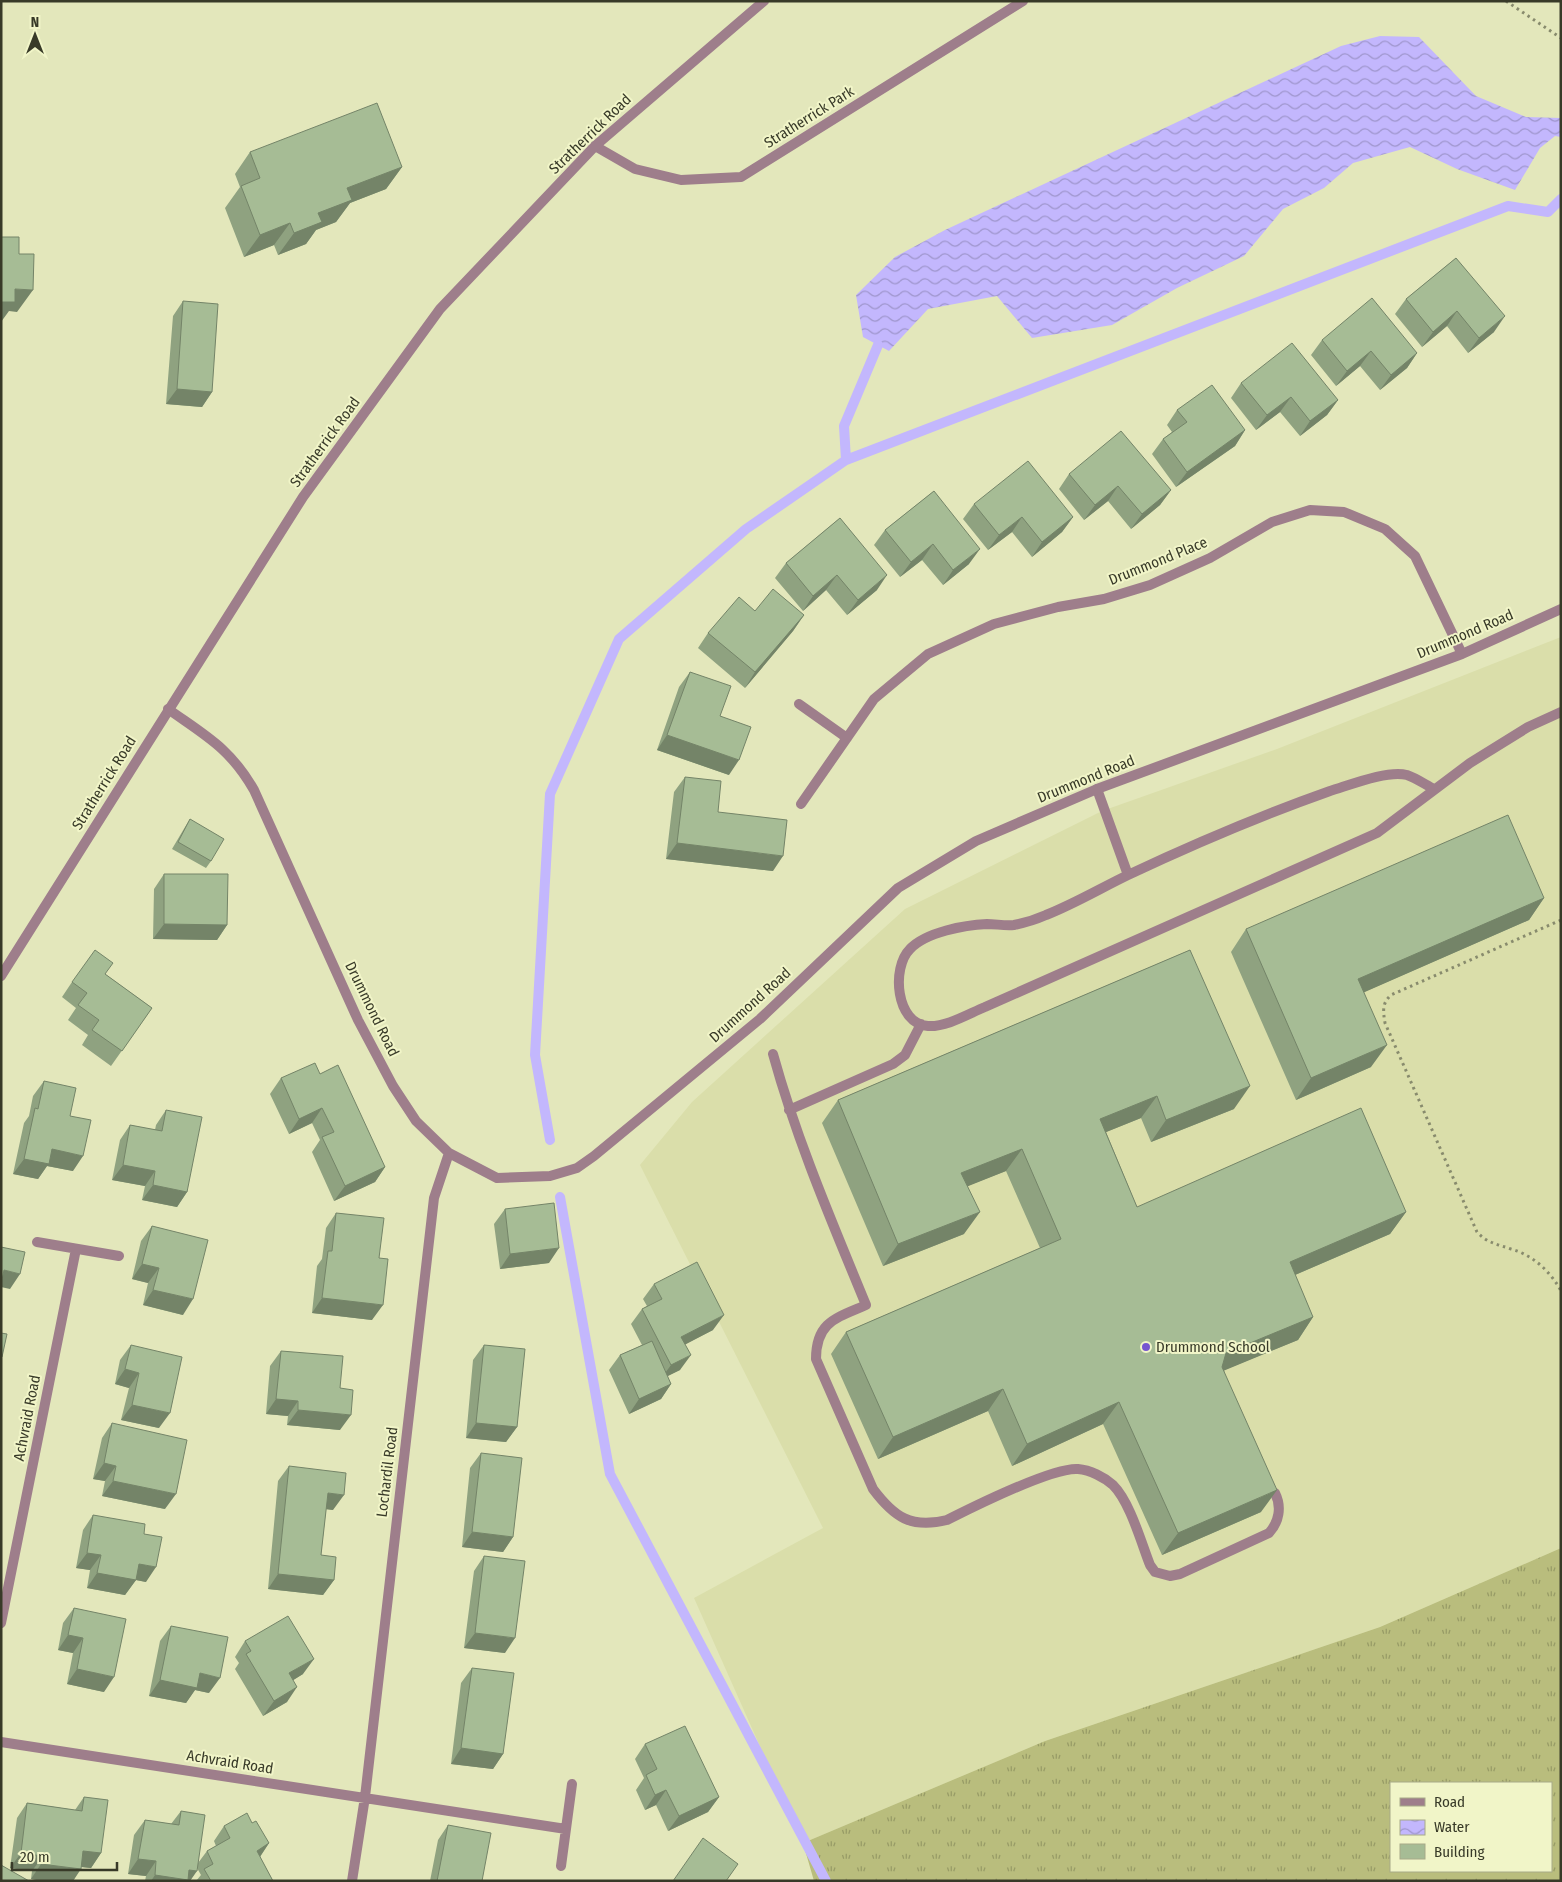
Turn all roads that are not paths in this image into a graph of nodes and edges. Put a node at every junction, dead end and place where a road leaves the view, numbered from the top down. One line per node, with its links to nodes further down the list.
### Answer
1 (764, 1): 3 (street, Stratherrick Road)
2 (1023, 1): 3 (street, Stratherrick Park)
3 (595, 146): 7 (street, Stratherrick Road)
4 (1561, 610): 5 (street, Drummond Road)
5 (1462, 654): 9 (street, Drummond Place); 10 (street, Drummond Road)
6 (799, 704): 9 (street)
7 (168, 709): 14 (street, Stratherrick Road); 18 (street, Drummond Road)
8 (1561, 712): 11 (street)
9 (847, 738): 12 (street, Drummond Place)
10 (1097, 789): 13 (street); 18 (street, Drummond Road)
11 (1434, 789): 13 (street); 15 (street)
12 (801, 804)
13 (1128, 875): 15 (street)
14 (1, 976)
15 (921, 1024): 17 (street)
16 (773, 1054): 17 (street)
17 (788, 1110): 22 (street)
18 (449, 1153): 26 (street, Lochardil Road)
19 (37, 1242): 20 (street)
20 (76, 1249): 21 (street); 23 (street, Achvraid Road)
21 (119, 1256)
22 (1275, 1492)
23 (1, 1623)
24 (1, 1742): 26 (street, Achvraid Road)
25 (572, 1784): 27 (street)
26 (365, 1797): 27 (street); 29 (street, Lochardil Road)
27 (566, 1829): 28 (street)
28 (561, 1866)
29 (352, 1881)

